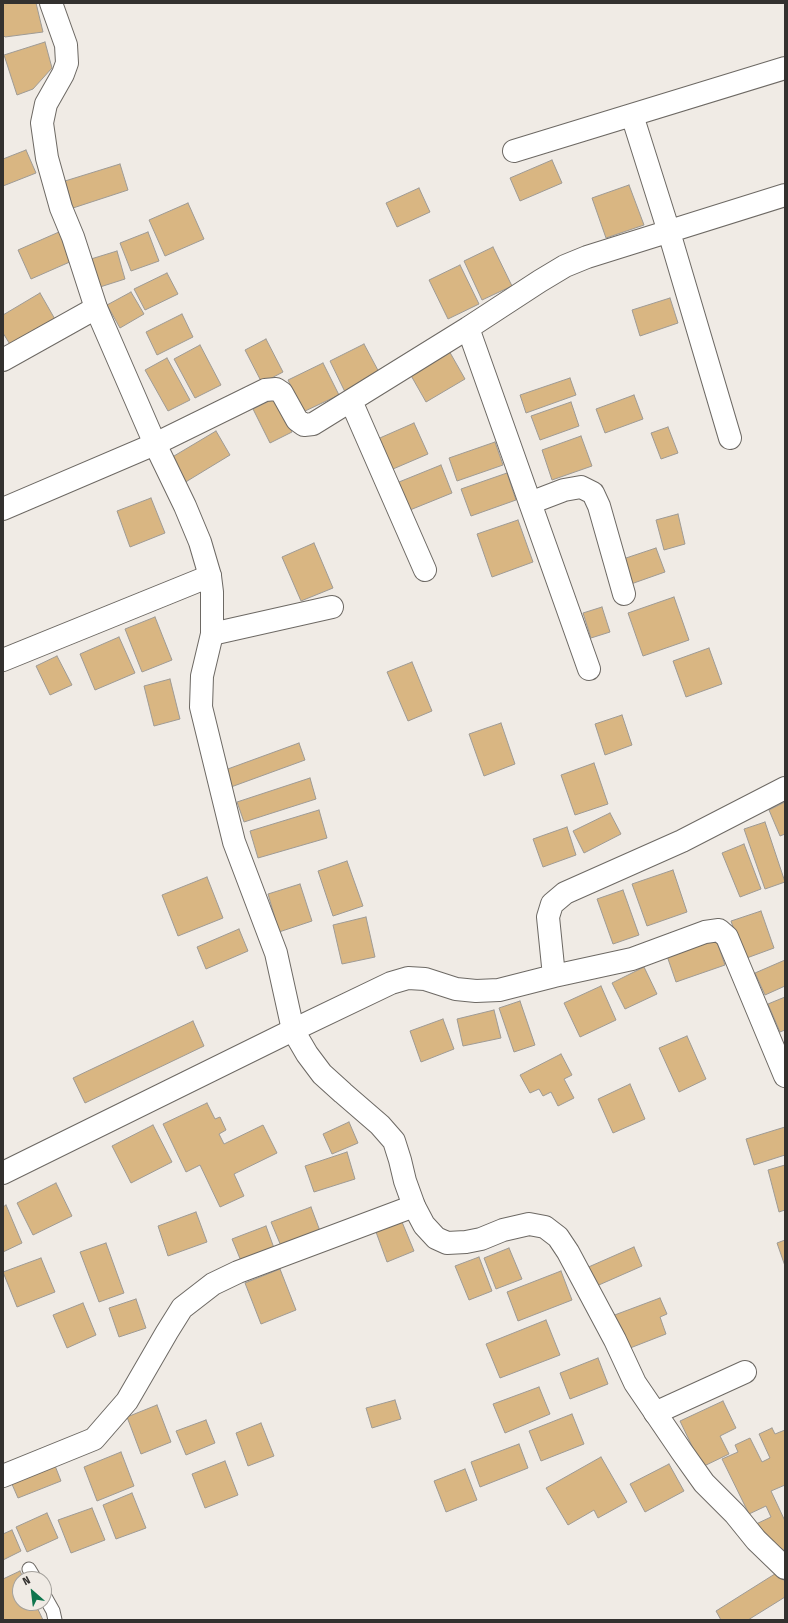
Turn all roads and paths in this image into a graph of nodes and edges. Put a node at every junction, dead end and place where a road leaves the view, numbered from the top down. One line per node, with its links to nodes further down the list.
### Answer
1 (51, 3): 7 (street)
2 (785, 68): 3 (street)
3 (632, 114): 4 (street); 6 (street)
4 (514, 151)
5 (785, 195): 6 (street)
6 (669, 232): 8 (street); 11 (street)
7 (96, 308): 9 (street); 12 (street)
8 (468, 328): 10 (street); 13 (street)
9 (3, 360)
10 (351, 401): 12 (street); 15 (street)
11 (730, 438)
12 (155, 444): 14 (street); 16 (street)
13 (530, 503): 17 (street); 21 (street)
14 (3, 509)
15 (425, 570)
16 (210, 576): 19 (street); 20 (street)
17 (624, 594)
18 (332, 607): 19 (street)
19 (212, 634): 24 (street)
20 (3, 660)
21 (589, 669)
22 (785, 788): 23 (street)
23 (554, 976): 24 (street); 25 (street)
24 (293, 1030): 26 (street); 27 (street)
25 (785, 1076)
26 (3, 1174)
27 (414, 1206): 29 (street); 30 (street)
28 (745, 1372): 29 (street)
29 (656, 1413): 31 (street)
30 (3, 1476)
31 (785, 1568)
32 (52, 1609): 33 (lane)
33 (54, 1620)

